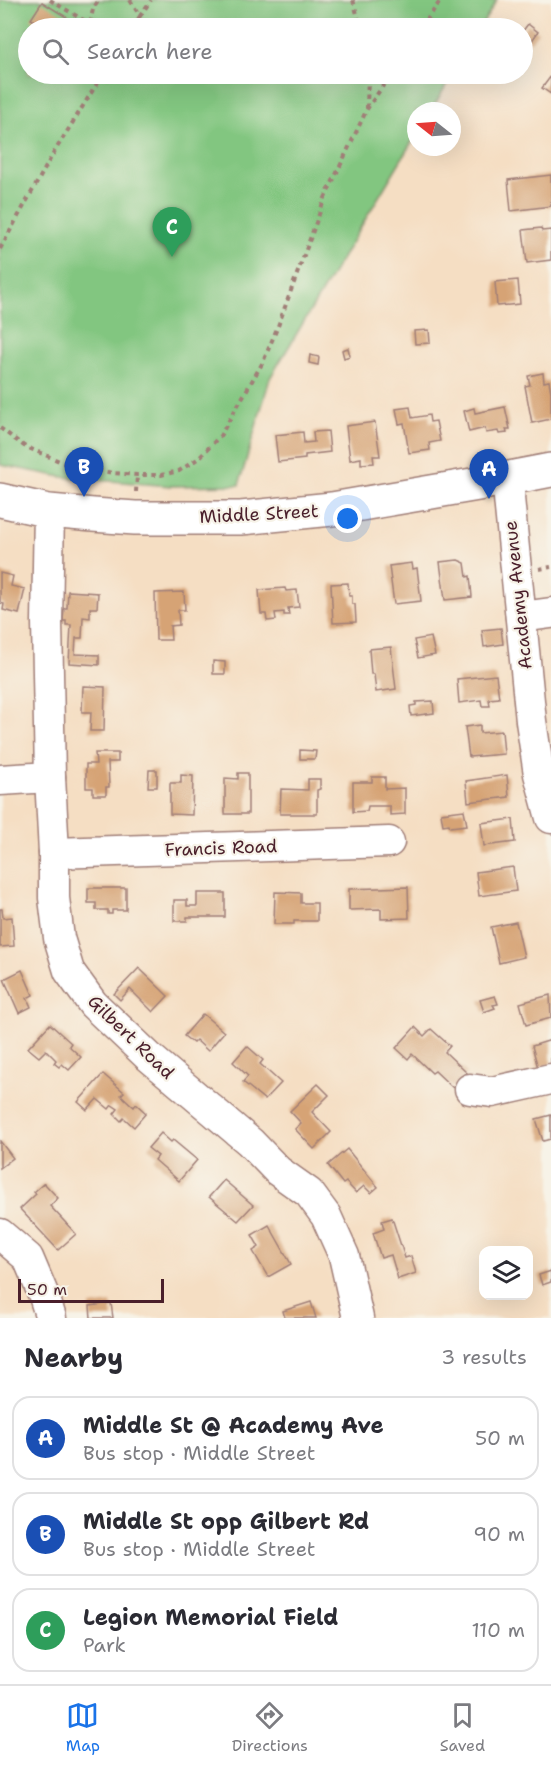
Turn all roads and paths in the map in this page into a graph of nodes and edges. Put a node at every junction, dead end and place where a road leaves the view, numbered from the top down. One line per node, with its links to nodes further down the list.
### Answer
1 (50, 0): 8 (path)
2 (99, 0): 9 (path)
3 (130, 0): 7 (path)
4 (151, 0): 7 (path)
5 (353, 0): 11 (path)
6 (441, 0): 12 (path)
7 (140, 15): 10 (path)
8 (80, 18)
9 (91, 18)
10 (138, 18)
11 (359, 18)
12 (428, 18)
13 (98, 84): 17 (path)
14 (368, 84): 16 (path)
15 (384, 84): 16 (path)
16 (367, 109): 20 (path)
17 (0, 249)
18 (0, 428): 20 (path)
19 (551, 470): 21 (main road, Middle Street)
20 (137, 475): 22 (path)
21 (511, 478): 24 (main road, Middle Street); 26 (street, Academy Avenue)
22 (135, 499)
23 (0, 500): 24 (main road, Middle Street)
24 (49, 511): 27 (street, Gilbert Road)
25 (551, 613): 26 (street)
26 (521, 617): 29 (street, Academy Avenue)
27 (50, 777): 28 (street); 31 (street, Gilbert Road)
28 (0, 780)
29 (551, 818)
30 (389, 842): 31 (street, Francis Road)
31 (54, 853): 36 (street, Gilbert Road)
32 (551, 1078): 33 (street)
33 (470, 1089)
34 (0, 1234): 35 (street)
35 (51, 1318)
36 (358, 1318)

